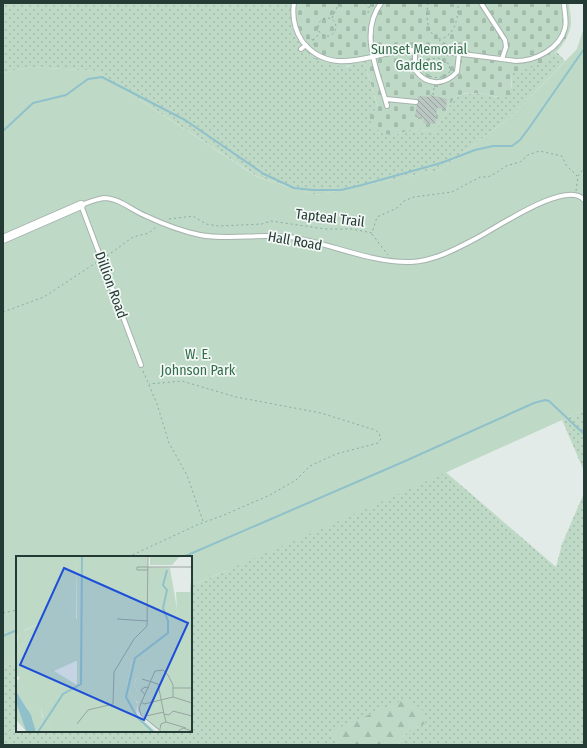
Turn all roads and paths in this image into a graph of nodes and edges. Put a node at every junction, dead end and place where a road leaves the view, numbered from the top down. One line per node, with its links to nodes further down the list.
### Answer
1 (294, 3): 14 (lane)
2 (339, 3): 11 (path)
3 (364, 3): 10 (path)
4 (381, 3): 18 (lane)
5 (428, 3): 6 (path)
6 (458, 3)
7 (481, 3): 20 (lane)
8 (561, 3): 9 (lane)
9 (564, 5): 20 (lane)
10 (369, 7)
11 (331, 19): 12 (path); 12 (path)
12 (321, 32): 13 (path)
13 (313, 40)
14 (306, 45): 15 (lane); 18 (lane)
15 (301, 49)
16 (415, 50): 17 (lane); 17 (lane); 18 (lane)
17 (459, 54): 20 (lane)
18 (374, 55): 21 (lane)
19 (438, 58): 19 (path)
20 (502, 59)
21 (386, 99): 22 (lane); 23 (lane)
22 (416, 102)
23 (387, 106)
24 (584, 168): 25 (path)
25 (578, 177): 26 (path); 30 (path, Tapteal Trail)
26 (576, 194): 27 (lane); 33 (lane, Hall Road)
27 (584, 200)
28 (81, 205): 29 (lane, Hall Road); 31 (street, Hall Road); 32 (lane, Dillion Road)
29 (163, 223): 30 (path, Tapteal Trail); 32 (path, Tapteal Trail); 33 (lane, Hall Road)
30 (372, 233): 33 (path)
31 (3, 239)
32 (102, 259): 34 (path, Tapteal Trail); 35 (lane, Dillion Road)
33 (392, 260)
34 (3, 312)
35 (141, 365): 36 (path)
36 (149, 384): 37 (path); 37 (path)
37 (204, 523): 38 (path)
38 (130, 556)
39 (16, 610): 40 (path)
40 (3, 613)

